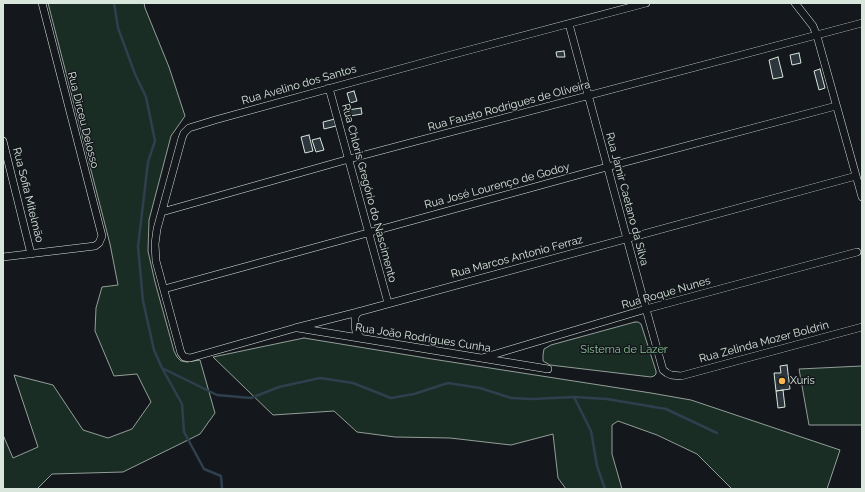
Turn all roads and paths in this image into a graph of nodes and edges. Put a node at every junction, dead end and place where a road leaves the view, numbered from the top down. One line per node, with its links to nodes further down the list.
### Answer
1 (42, 3): 20 (street, Rua Dirceu Delosso)
2 (646, 3): 5 (street, Rua Avelino dos Santos)
3 (795, 3): 6 (street)
4 (862, 23): 6 (street, Rua Fausto Rodrigues de Oliveira)
5 (569, 24): 7 (street, Rua Avelino dos Santos); 8 (street, Rua Jamir Caetano da Silva)
6 (817, 36): 8 (street, Rua Fausto Rodrigues de Oliveira); 9 (street)
7 (329, 88): 11 (street, Rua Chloris Gregório do Nascimento); 16 (street, Rua Avelino dos Santos)
8 (588, 96): 11 (street, Rua Fausto Rodrigues de Oliveira); 12 (street, Rua Jamir Caetano da Silva)
9 (836, 106): 12 (street, Rua José Lourenço de Godoy); 13 (street)
10 (3, 141): 20 (street, Rua Sofia Mitelmão)
11 (349, 159): 16 (street, Rua Fausto Rodrigues de Oliveira); 17 (street, Rua Chloris Gregório do Nascimento)
12 (607, 168): 17 (street, Rua José Lourenço de Godoy); 18 (street, Rua Jamir Caetano da Silva)
13 (856, 176): 14 (street); 18 (street, Rua Marcos Antonio Ferraz)
14 (861, 191): 15 (street)
15 (862, 197)
16 (162, 212): 22 (street, Rua Avelino dos Santos)
17 (369, 233): 22 (street, Rua José Lourenço de Godoy); 23 (street, Rua Chloris Gregório do Nascimento)
18 (627, 239): 23 (street, Rua Marcos Antonio Ferraz); 24 (street, Rua Jamir Caetano da Silva)
19 (860, 251): 24 (street, Rua Roque Nunes)
20 (32, 254): 21 (street)
21 (3, 257)
22 (164, 289): 29 (street, Rua Avelino dos Santos)
23 (388, 303): 25 (street, Rua Marcos Antonio Ferraz)
24 (646, 309): 30 (street, Rua Roque Nunes); 32 (street, Rua Jamir Caetano da Silva)
25 (358, 312): 27 (street, Rua Marcos Antonio Ferraz); 28 (street)
26 (862, 327): 32 (street, Rua Zelinda Mozer Boldrin)
27 (295, 328): 28 (street, Rua João Rodrigues Cunha); 29 (street, Rua Marcos Antonio Ferraz)
28 (361, 338): 30 (street, Rua João Rodrigues Cunha)
29 (184, 357)
30 (482, 358): 31 (street, Rua João Rodrigues Cunha)
31 (548, 369)
32 (671, 375)

